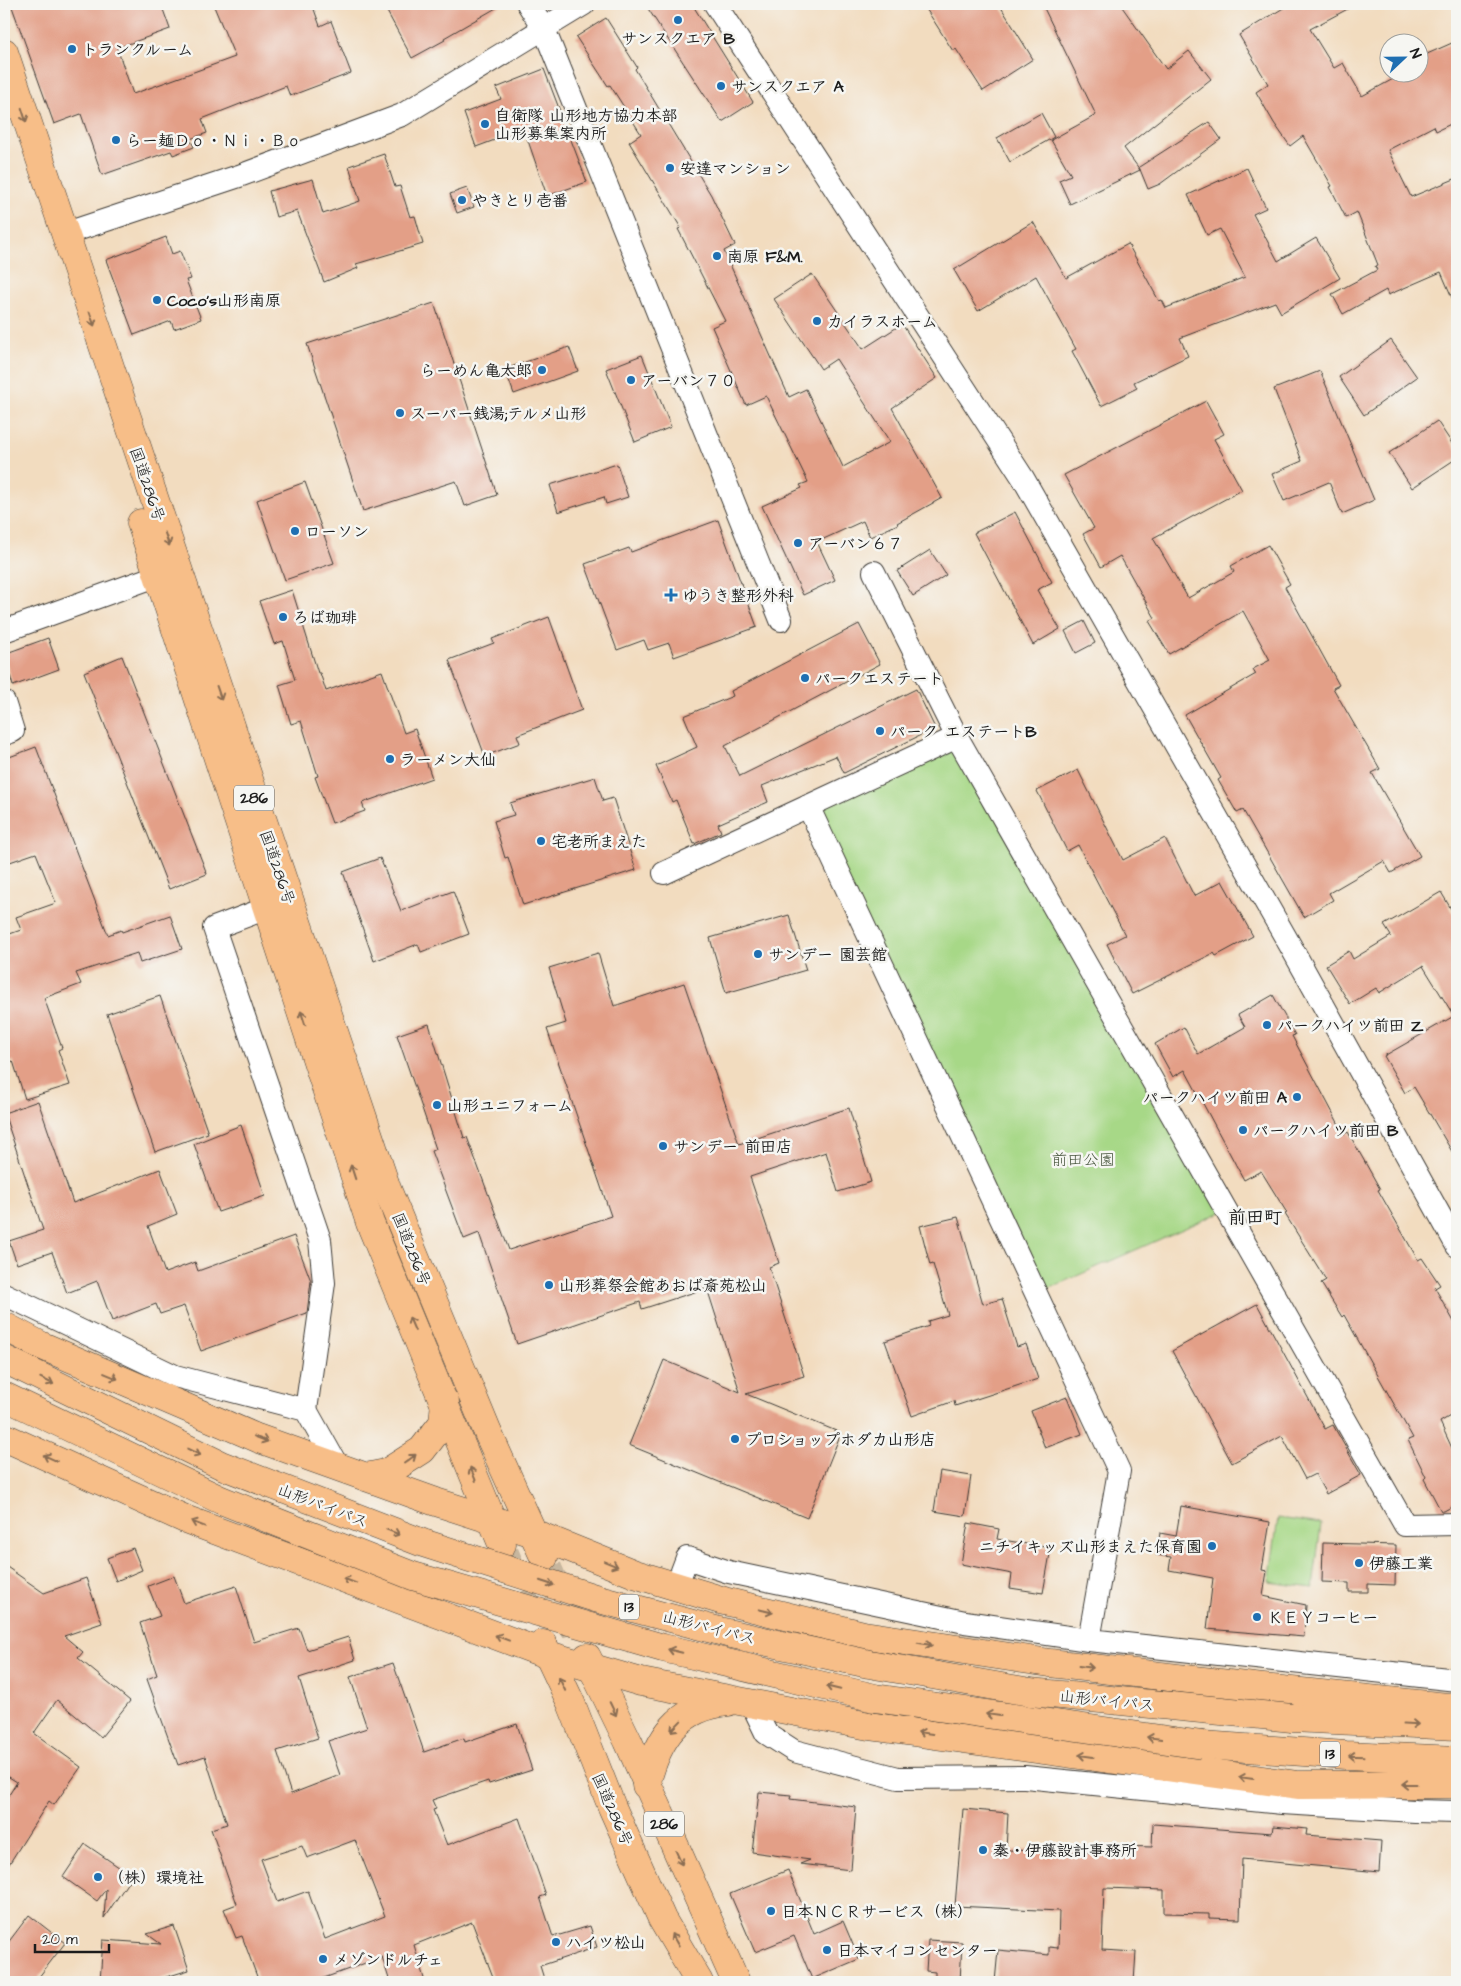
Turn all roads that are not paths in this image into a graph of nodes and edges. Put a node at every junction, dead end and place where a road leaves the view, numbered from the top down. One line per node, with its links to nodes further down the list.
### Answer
1 (528, 4): 4 (street)
2 (584, 4): 4 (street)
3 (715, 4): 18 (street)
4 (544, 29): 7 (street); 10 (street)
5 (4, 52): 7 (highway, 国道286号 / 286, one-way to 7)
6 (4, 110): 9 (highway, 国道286号 / 286)
7 (64, 234): 30 (highway, 国道286号 / 286, one-way to 30)
8 (874, 572): 14 (street)
9 (158, 575): 11 (street); 17 (highway, 国道286号 / 286)
10 (781, 620)
11 (4, 631)
12 (4, 702): 13 (street)
13 (4, 734)
14 (957, 737): 15 (street); 29 (street)
15 (808, 806): 16 (street); 35 (street)
16 (664, 873)
17 (267, 908): 23 (highway, 国道286号 / 286, one-way to 17); 24 (street)
18 (1457, 1246)
19 (4, 1294): 24 (street)
20 (4, 1326): 26 (highway, one-way to 26)
21 (4, 1359): 41 (highway, 山形バイパス / 13, one-way to 41, bridge)
22 (4, 1396): 42 (highway, 山形バイパス / 13, one-way to 22, bridge)
23 (445, 1402): 27 (highway, one-way to 23); 28 (highway, 国道286号 / 286, one-way to 23)
24 (306, 1410): 26 (street)
25 (4, 1437): 36 (highway, one-way to 25)
26 (338, 1467): 27 (highway)
27 (366, 1477): 28 (highway)
28 (492, 1519): 30 (highway); 31 (highway, 国道286号 / 286)
29 (1457, 1524)
30 (533, 1533): 32 (highway, 国道286号 / 286); 33 (highway, one-way to 33)
31 (502, 1544)
32 (544, 1558)
33 (676, 1587): 35 (street); 40 (highway, one-way to 40)
34 (537, 1630): 36 (highway, 国道286号 / 286)
35 (1089, 1640): 38 (street)
36 (548, 1655): 37 (highway); 46 (highway, 国道286号 / 286, one-way to 36)
37 (586, 1655): 39 (highway); 44 (highway, 286, one-way to 44)
38 (1457, 1680)
39 (743, 1703): 43 (highway, one-way to 39); 44 (highway, one-way to 44); 45 (street)
40 (1457, 1708)
41 (1457, 1726)
42 (1457, 1760)
43 (1457, 1784)
44 (646, 1785): 47 (highway, 286, one-way to 47)
45 (1457, 1812)
46 (700, 1982)
47 (736, 1982)

